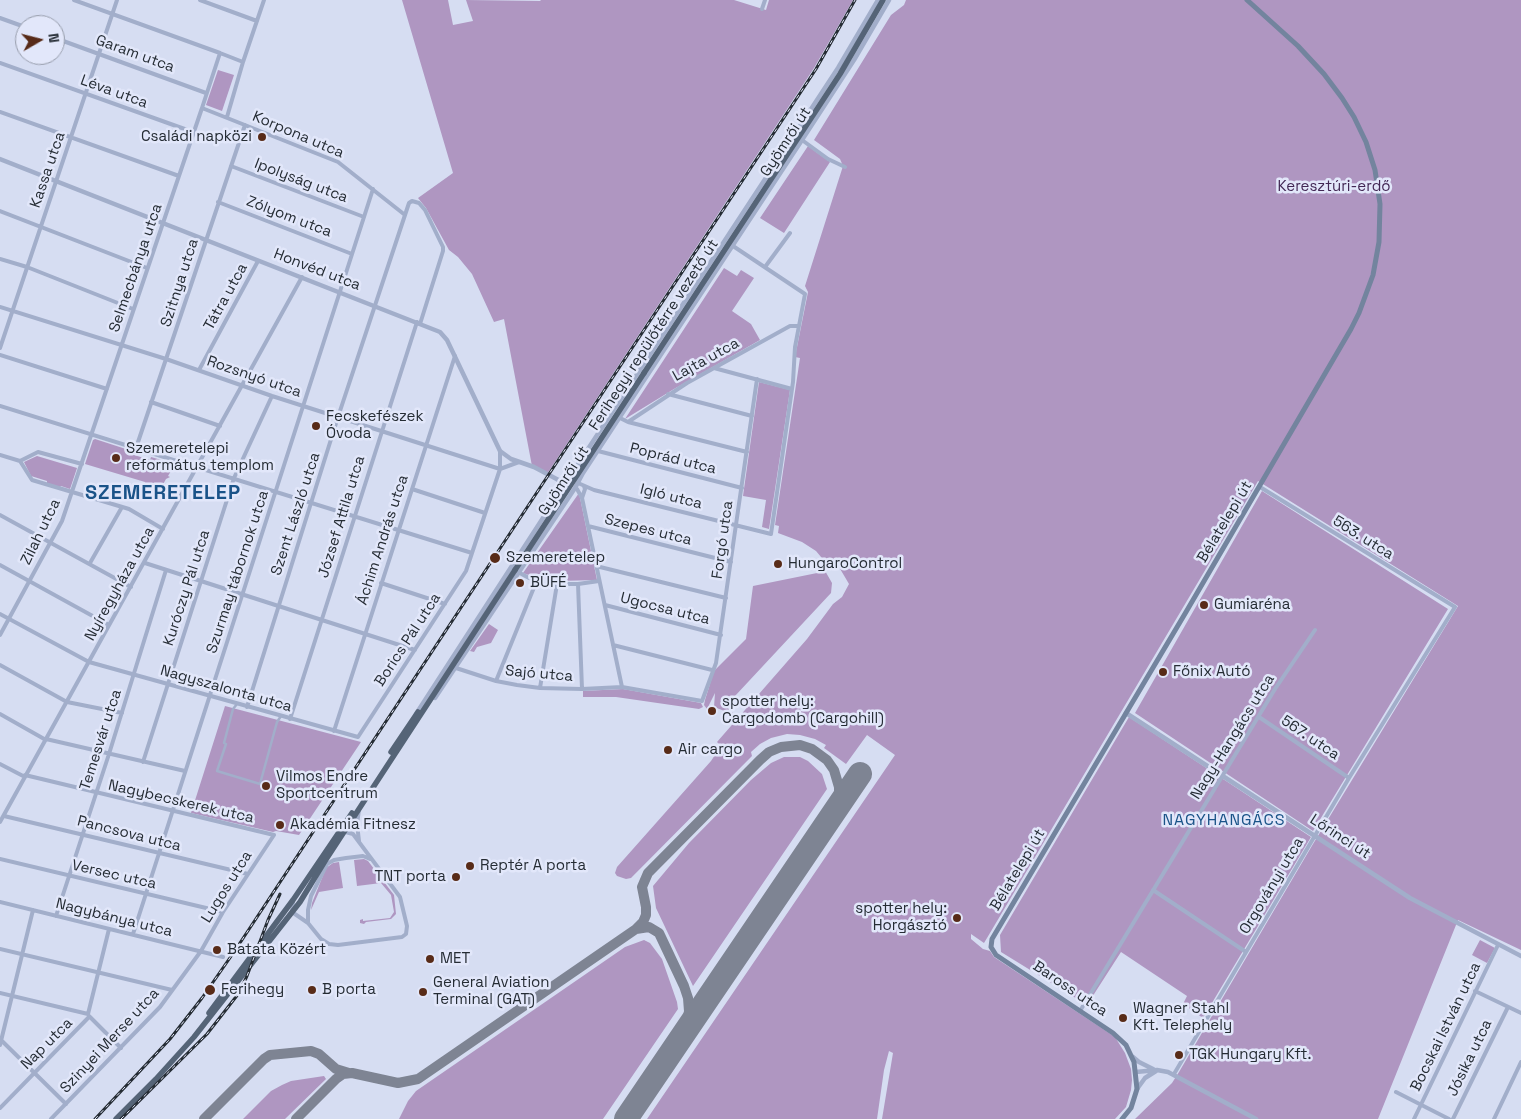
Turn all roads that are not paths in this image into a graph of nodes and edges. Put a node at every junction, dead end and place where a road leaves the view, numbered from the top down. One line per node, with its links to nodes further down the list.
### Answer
1 (74, 0): 11 (street)
2 (117, 0): 11 (street, Kassa utca)
3 (200, 0): 13 (street)
4 (264, 0): 13 (street)
5 (765, 0): 10 (street)
6 (878, 0): 93 (street, Gyömrői út)
7 (883, 0): 121 (main road, Ferihegyi repülőtérre vezető út, bridge)
8 (889, 0): 28 (street, Gyömrői út)
9 (1247, 0): 95 (main road, Bélatelepi út)
10 (762, 9)
11 (112, 14): 16 (street, Kassa utca); 17 (street)
12 (0, 18): 14 (street)
13 (257, 21): 18 (street)
14 (15, 23)
15 (65, 41): 16 (street, Garam utca)
16 (99, 53): 20 (street, Garam utca); 21 (street, Kassa utca)
17 (220, 53): 18 (street); 20 (street, Selmecbánya utca)
18 (243, 62): 24 (street)
19 (0, 63): 21 (street, Léva utca)
20 (206, 93): 22 (street, Selmecbánya utca)
21 (86, 94): 26 (street, Léva utca); 27 (street, Kassa utca)
22 (202, 108): 24 (street, Korpona utca); 26 (street, Selmecbánya utca)
23 (0, 112): 27 (street)
24 (226, 117): 25 (street, Korpona utca)
25 (245, 125): 30 (street, Szitnya utca); 34 (street, Korpona utca)
26 (193, 132): 32 (street, Selmecbánya utca)
27 (71, 137): 32 (street); 33 (street, Kassa utca)
28 (802, 140): 31 (street); 43 (street, Gyömrői út)
29 (0, 159): 33 (street, Honvéd utca)
30 (231, 166): 35 (street, Szitnya utca); 38 (street, Ipolyság utca)
31 (845, 167)
32 (179, 176): 39 (street, Selmecbánya utca)
33 (58, 180): 39 (street, Honvéd utca); 40 (street, Kassa utca)
34 (373, 189): 37 (street, Korpona utca); 38 (street, Szurmay tábornok utca)
35 (218, 202): 42 (street, Szitnya utca); 44 (street, Zólyom utca)
36 (0, 211): 40 (street)
37 (405, 215): 52 (street, Szent László utca); 56 (street, József Attila utca)
38 (364, 217): 44 (street, Szurmay tábornok utca)
39 (163, 222): 42 (street, Honvéd utca); 49 (street, Selmecbánya utca)
40 (40, 226): 47 (street, Kassa utca); 49 (street)
41 (790, 233): 48 (street)
42 (206, 240): 46 (street, Honvéd utca); 62 (street, Szitnya utca)
43 (733, 246): 48 (street); 76 (street, Gyömrői út)
44 (352, 254): 51 (street, Szurmay tábornok utca)
45 (0, 259): 47 (street)
46 (258, 261): 50 (street, Honvéd utca); 64 (street, Tátra utca)
47 (27, 267): 54 (street); 55 (street, Kassa utca)
48 (765, 267): 57 (street)
49 (147, 268): 54 (street, Selmecbánya utca)
50 (302, 278): 51 (street, Honvéd utca); 66 (street, Nyíregyháza utca)
51 (339, 293): 52 (street, Honvéd utca); 73 (street, Szurmay tábornok utca)
52 (374, 306): 56 (street, Honvéd utca); 75 (street, Szent László utca)
53 (0, 307): 55 (street, Rozsnyó utca)
54 (133, 308): 58 (street, Selmecbánya utca)
55 (12, 311): 58 (street, Rozsnyó utca); 59 (street, Kassa utca)
56 (418, 323): 61 (street, Honvéd utca); 79 (street, József Attila utca)
57 (798, 326): 63 (street, Lajta utca); 68 (street)
58 (122, 345): 62 (street, Rozsnyó utca); 67 (street, Selmecbánya utca)
59 (0, 348)
60 (0, 355): 67 (street)
61 (455, 356): 81 (street, Áchim András utca); 83 (street, Honvéd utca)
62 (166, 359): 64 (street, Rozsnyó utca); 71 (street, Szitnya utca)
63 (714, 368): 65 (street); 69 (street, Lajta utca)
64 (199, 370): 66 (street, Rozsnyó utca)
65 (757, 380): 68 (street); 74 (street, Forgó utca)
66 (243, 386): 70 (street, Rozsnyó utca); 78 (street, Nyíregyháza utca)
67 (107, 389): 80 (street, Selmecbánya utca)
68 (792, 389): 109 (street, Igló utca)
69 (668, 394): 74 (street); 77 (street, Lajta utca)
70 (272, 396): 73 (street, Rozsnyó utca); 92 (street, Kuróczy Pál utca)
71 (152, 402): 78 (street); 82 (street, Szitnya utca)
72 (0, 406): 80 (street)
73 (304, 406): 75 (street, Rozsnyó utca); 101 (street, Szurmay tábornok utca)
74 (752, 416): 85 (street, Forgó utca)
75 (338, 417): 79 (street, Rozsnyó utca); 104 (street, Szent László utca)
76 (620, 418): 77 (street); 84 (street, Gyömrői út)
77 (628, 422): 85 (street)
78 (220, 426): 90 (street, Nyíregyháza utca)
79 (381, 431): 81 (street, Rozsnyó utca); 108 (street, József Attila utca)
80 (92, 434): 82 (street); 89 (street, Zilah utca)
81 (426, 445): 91 (street, Rozsnyó utca); 98 (street, Áchim András utca)
82 (136, 448): 90 (street)
83 (500, 451): 88 (street); 91 (street)
84 (598, 451): 94 (street, Gyömrői út); 97 (street, Poprád utca)
85 (747, 452): 97 (street, Forgó utca)
86 (0, 455): 87 (street)
87 (20, 461): 89 (street); 102 (street)
88 (519, 462): 91 (street); 93 (street)
89 (82, 464): 102 (street, Zilah utca)
90 (197, 467): 92 (street); 111 (street, Nyíregyháza utca)
91 (500, 469): 106 (street, Borics Pál utca)
92 (234, 478): 101 (street); 124 (street, Kuróczy Pál utca)
93 (563, 481): 94 (street); 99 (street); 100 (street, Gyömrői út); 100 (street)
94 (578, 483): 96 (street, Igló utca); 99 (street, Gyömrői út)
95 (1260, 487): 135 (street, 563. utca); 162 (main road, Bélatelepi út)
96 (585, 488): 99 (street, Igló utca); 103 (street); 109 (street, Igló utca)
97 (742, 488): 109 (street, Forgó utca)
98 (412, 489): 106 (street); 112 (street, Áchim András utca)
99 (576, 489): 103 (street); 121 (street, Gyömrői út)
100 (561, 490): 167 (street, Gyömrői út)
101 (276, 492): 104 (street); 130 (street, Szurmay tábornok utca)
102 (72, 493): 105 (street); 113 (street, Zilah utca)
103 (582, 498): 110 (street)
104 (311, 503): 108 (street); 134 (street, Szent László utca)
105 (122, 507): 111 (street); 118 (street)
106 (485, 513): 114 (street, Borics Pál utca)
107 (0, 515): 113 (street)
108 (354, 516): 112 (street); 138 (street, József Attila utca)
109 (736, 525): 115 (street, Forgó utca)
110 (588, 526): 115 (street, Szepes utca); 119 (street)
111 (163, 529): 116 (street, Nyíregyháza utca)
112 (398, 530): 114 (street); 126 (street, Áchim András utca)
113 (51, 542): 118 (street); 123 (street, Zilah utca)
114 (472, 554): 132 (street, Borics Pál utca)
115 (731, 562): 131 (street, Forgó utca)
116 (144, 563): 120 (street); 129 (street, Nyíregyháza utca)
117 (0, 564): 123 (street)
118 (90, 564): 129 (street)
119 (596, 566): 125 (street); 131 (street)
120 (166, 570): 124 (street); 150 (street, Temesvár utca)
121 (516, 571): 122 (street); 148 (street, Gyömrői út); 167 (main road, Ferihegyi repülőtérre vezető út)
122 (537, 580): 127 (street); 151 (street)
123 (30, 581): 137 (street, Zilah utca); 139 (street)
124 (201, 581): 130 (street); 152 (street, Kuróczy Pál utca)
125 (599, 581): 128 (street); 133 (street)
126 (381, 583): 132 (street); 141 (street, Áchim András utca)
127 (557, 584): 128 (street); 154 (street)
128 (578, 584): 155 (street)
129 (131, 587): 139 (street, Nyíregyháza utca)
130 (243, 595): 134 (street); 156 (street, Szurmay tábornok utca)
131 (726, 598): 143 (street, Forgó utca)
132 (445, 604): 145 (street, Borics Pál utca)
133 (604, 605): 143 (street, Ugocsa utca); 144 (street)
134 (278, 606): 138 (street); 160 (street, Szent László utca)
135 (1454, 607): 177 (street, Orgoványi utca)
136 (0, 614): 137 (street, Nagyszalonta utca)
137 (9, 619): 142 (street, Zilah utca); 146 (street, Nagyszalonta utca)
138 (322, 620): 141 (street); 166 (street, József Attila utca)
139 (109, 625): 146 (street, Nyíregyháza utca)
140 (1315, 630): 165 (street, Nagy-Hangács utca)
141 (365, 634): 145 (street); 168 (street, Áchim András utca)
142 (0, 635)
143 (721, 635): 149 (street, Forgó utca)
144 (613, 645): 149 (street); 153 (street)
145 (415, 650): 169 (street, Borics Pál utca)
146 (89, 662): 150 (street, Nagyszalonta utca); 157 (street, Nyíregyháza utca)
147 (0, 665): 157 (street)
148 (456, 668): 151 (street, Sajó utca); 167 (street, Gyömrői út)
149 (712, 670): 158 (street, Forgó utca)
150 (134, 675): 152 (street, Nagyszalonta utca); 161 (street, Temesvár utca)
151 (496, 681): 154 (street, Sajó utca)
152 (169, 684): 156 (street, Nagyszalonta utca); 172 (street, Kuróczy Pál utca)
153 (622, 687): 155 (street, Sajó utca); 158 (street, Sajó utca)
154 (540, 688): 155 (street, Sajó utca)
155 (582, 689)
156 (210, 696): 159 (street, Nagyszalonta utca); 174 (street, Szurmay tábornok utca)
157 (67, 702): 161 (street); 170 (street, Nyíregyháza utca)
158 (702, 702)
159 (236, 704): 160 (street, Nagyszalonta utca); 178 (street)
160 (247, 707): 164 (street, Nagyszalonta utca)
161 (122, 713): 171 (street, Temesvár utca)
162 (1126, 713): 175 (street, Lőrinci út); 206 (main road, Bélatelepi út)
163 (0, 714): 170 (street)
164 (281, 716): 166 (street, Nagyszalonta utca); 178 (street)
165 (1258, 717): 175 (street, Nagy-Hangács utca); 177 (street, 567. utca)
166 (290, 718): 168 (street, Nagyszalonta utca)
167 (415, 719): 181 (main road, Ferihegyi repülőtérre vezető út); 184 (main road, Ferihegyi repülőtérre vezető út)
168 (334, 731): 169 (street, Nagyszalonta utca)
169 (358, 737)
170 (46, 739): 171 (street); 176 (street, Nyíregyháza utca)
171 (109, 754): 172 (street); 180 (street, Temesvár utca)
172 (143, 762): 174 (street)
173 (0, 764): 176 (street, Nagybecskerek utca)
174 (186, 771): 182 (street, Szurmay tábornok utca)
175 (1222, 775): 187 (street, Lőrinci út); 194 (street, Nagy-Hangács utca)
176 (25, 776): 180 (street, Nagybecskerek utca); 183 (street, Nyíregyháza utca)
177 (1350, 778): 187 (street, Orgoványi utca)
178 (260, 784): 179 (street)
179 (270, 787)
180 (95, 793): 182 (street, Nagybecskerek utca); 185 (street, Temesvár utca)
181 (360, 806): 184 (main road, Ferihegyi repülőtérre vezető út); 188 (street)
182 (173, 811): 186 (street, Nagybecskerek utca); 189 (street, Szurmay tábornok utca)
183 (2, 818): 185 (street, Pancsova utca)
184 (342, 831): 188 (street); 196 (main road, Ferihegyi repülőtérre vezető út); 200 (main road, Ferihegyi repülőtérre vezető út)
185 (82, 834): 189 (street, Pancsova utca); 193 (street, Temesvár utca)
186 (274, 835): 192 (street, Lugos utca)
187 (1315, 836): 205 (street, Lőrinci út); 209 (street, Orgoványi utca)
188 (360, 843): 191 (street)
189 (159, 853): 192 (street, Pancsova utca); 195 (street, Szurmay tábornok utca)
190 (0, 859): 193 (street, Versec utca)
191 (370, 859): 202 (street); 202 (street)
192 (248, 874): 199 (street, Lugos utca)
193 (68, 876): 195 (street, Versec utca); 201 (street, Temesvár utca)
194 (1153, 890): 209 (street); 219 (street, Nagy-Hangács utca)
195 (146, 893): 199 (street, Versec utca); 204 (street, Szurmay tábornok utca)
196 (294, 900): 200 (street); 236 (main road, Ferihegyi repülőtérre vezető út)
197 (0, 902): 198 (street, Nagybánya utca)
198 (33, 910): 201 (street, Nagybánya utca); 210 (street)
199 (223, 912): 208 (street, Lugos utca)
200 (292, 912): 202 (street); 237 (main road, Ferihegyi repülőtérre vezető út)
201 (56, 916): 203 (street, Nagybánya utca)
202 (308, 923)
203 (109, 929): 204 (street, Nagybánya utca); 213 (street, Nap utca)
204 (133, 934): 208 (street, Nagybánya utca)
205 (1498, 945): 211 (street, Lőrinci út); 215 (street, Bocskai István utca)
206 (991, 947): 219 (main road, Baross utca)
207 (0, 949): 210 (street)
208 (200, 951): 212 (street, Nagybánya utca); 214 (street, Szinyei Merse utca)
209 (1246, 952): 229 (street, Orgoványi utca)
210 (23, 954): 213 (street); 217 (street)
211 (1521, 956)
212 (223, 957)
213 (99, 971): 214 (street); 221 (street, Nap utca)
214 (172, 990): 223 (street, Szinyei Merse utca)
215 (1475, 991): 218 (street); 233 (street, Bocskai István utca)
216 (0, 993): 217 (street)
217 (13, 996): 221 (street); 222 (street)
218 (1508, 1007): 220 (street); 242 (street, Jósika utca)
219 (1080, 1011): 224 (main road, Baross utca)
220 (1521, 1013)
221 (89, 1016): 223 (street); 228 (street, Nap utca)
222 (1, 1041): 228 (street)
223 (121, 1048): 232 (street, Szinyei Merse utca)
224 (1131, 1055): 226 (street, Baross utca); 227 (main road, Baross utca)
225 (1521, 1062): 243 (street)
226 (1157, 1070): 227 (street, Baross utca); 229 (street, Baross utca); 230 (street)
227 (1136, 1072): 230 (main road)
228 (34, 1073): 232 (street); 234 (street, Nap utca)
229 (1174, 1074): 239 (street, Baross utca)
230 (1137, 1090): 238 (main road)
231 (1396, 1092): 233 (street)
232 (66, 1104): 235 (street, Szinyei Merse utca)
233 (1421, 1105): 240 (street, Bocskai István utca); 241 (street)
234 (0, 1108)
235 (51, 1119)
236 (110, 1119)
237 (116, 1119)
238 (1122, 1119)
239 (1256, 1119)
240 (1414, 1119)
241 (1449, 1119)
242 (1453, 1119)
243 (1494, 1119)

